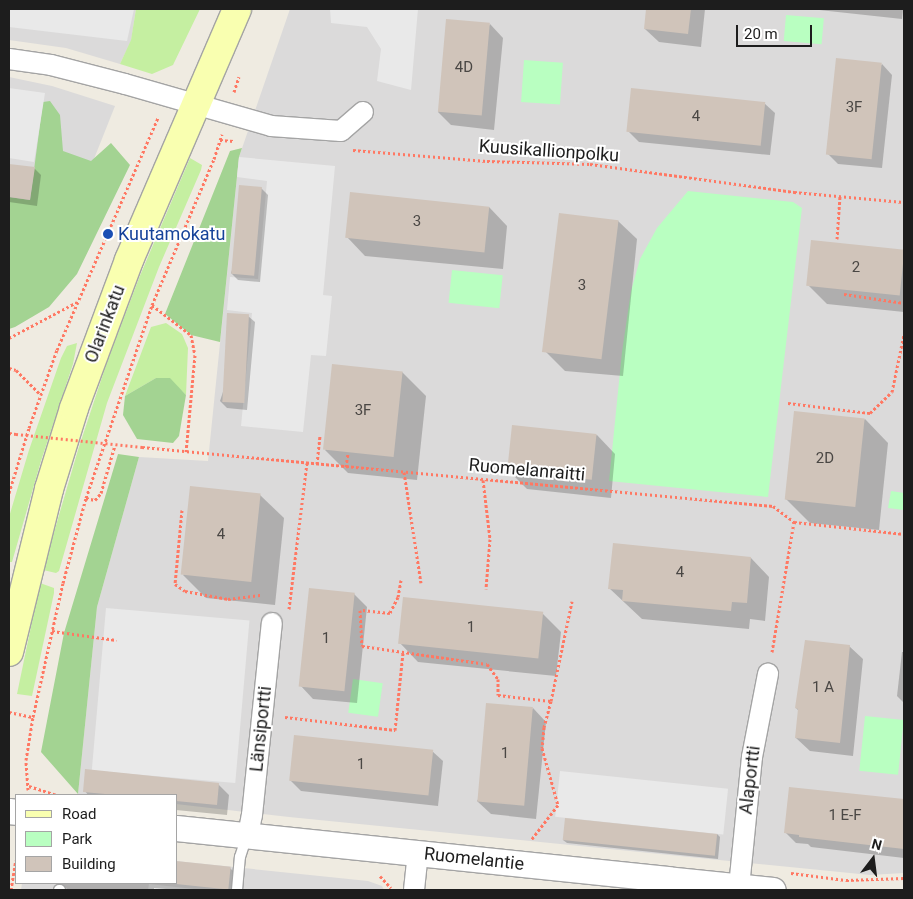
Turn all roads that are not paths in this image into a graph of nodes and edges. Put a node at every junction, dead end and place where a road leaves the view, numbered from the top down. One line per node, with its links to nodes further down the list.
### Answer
1 (238, 9): 3 (main road, Olarinkatu)
2 (9, 59): 3 (street)
3 (196, 105): 4 (street); 5 (main road, Olarinkatu)
4 (363, 112)
5 (13, 612): 7 (main road, Olarinkatu)
6 (272, 623): 10 (street, Länsiportti)
7 (9, 652)
8 (768, 674): 12 (street, Alaportti)
9 (178, 828): 10 (street, Ruomelantie)
10 (248, 835): 11 (street, Ruomelantie); 13 (lane)
11 (418, 853): 12 (street, Ruomelantie); 14 (street)
12 (739, 887): 15 (street, Ruomelantie)
13 (236, 890)
14 (414, 890)
15 (772, 890)

